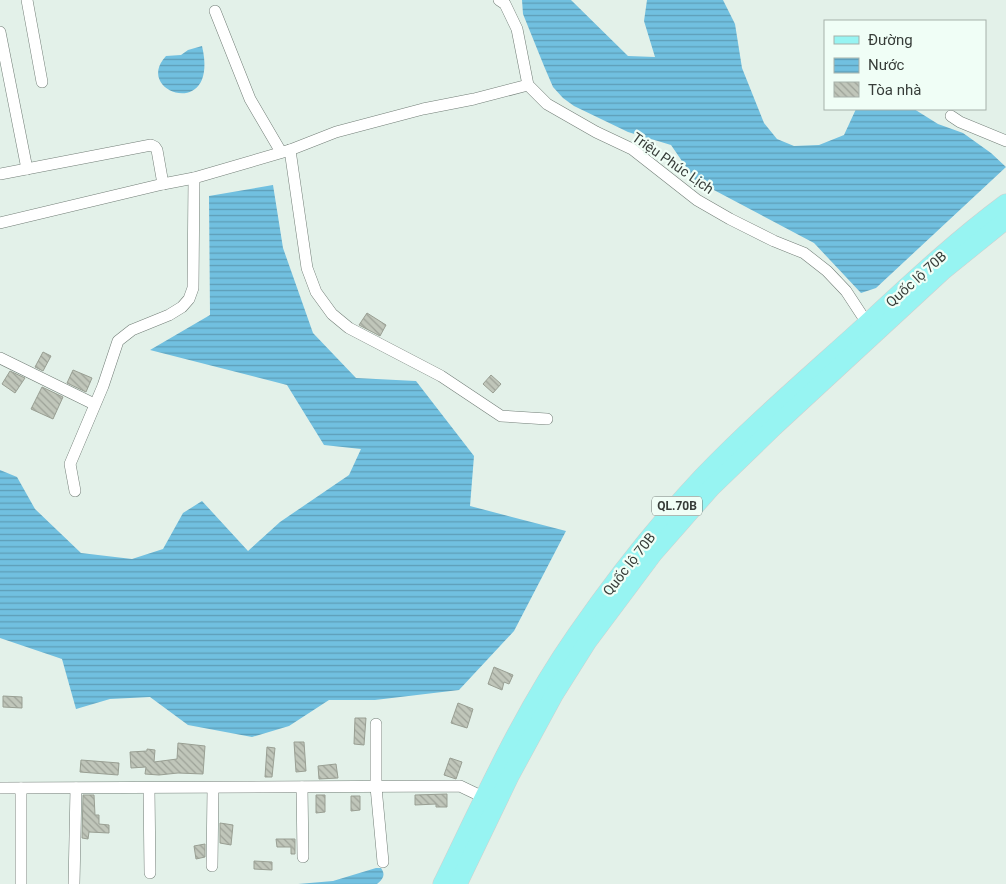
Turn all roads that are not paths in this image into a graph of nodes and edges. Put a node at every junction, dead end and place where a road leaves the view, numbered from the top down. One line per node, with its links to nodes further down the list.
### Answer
1 (26, 0): 5 (street)
2 (498, 0): 6 (street)
3 (214, 11): 9 (street)
4 (0, 32): 10 (street)
5 (42, 82)
6 (528, 85): 9 (street); 17 (street, Triệu Phúc Lịch)
7 (951, 116): 8 (street)
8 (1006, 142)
9 (285, 151): 12 (street); 20 (street)
10 (27, 168): 11 (street); 13 (street)
11 (0, 174)
12 (194, 178): 13 (street); 19 (street)
13 (163, 184): 16 (street)
14 (1006, 203): 17 (main road, Quốc lộ 70B / QL.70B)
15 (1006, 220): 21 (main road, Quốc lộ 70B / QL.70B)
16 (0, 223)
17 (867, 323): 21 (main road, Quốc lộ 70B / QL.70B)
18 (0, 358): 19 (street)
19 (94, 404): 22 (street)
20 (546, 419)
21 (769, 422): 31 (main road, Quốc lộ 70B / QL.70B); 36 (main road, Quốc lộ 70B / QL.70B)
22 (75, 491)
23 (376, 724): 25 (street)
24 (302, 787): 25 (street); 30 (street); 32 (street)
25 (376, 787): 31 (street); 33 (street)
26 (0, 788): 27 (street)
27 (22, 788): 28 (street); 37 (street)
28 (76, 788): 29 (street); 38 (street)
29 (149, 788): 30 (street); 35 (street)
30 (213, 788): 34 (street)
31 (483, 797): 36 (main road, Quốc lộ 70B / QL.70B)
32 (303, 857)
33 (383, 862)
34 (212, 866)
35 (150, 873)
36 (451, 882)
37 (21, 884)
38 (74, 884)

